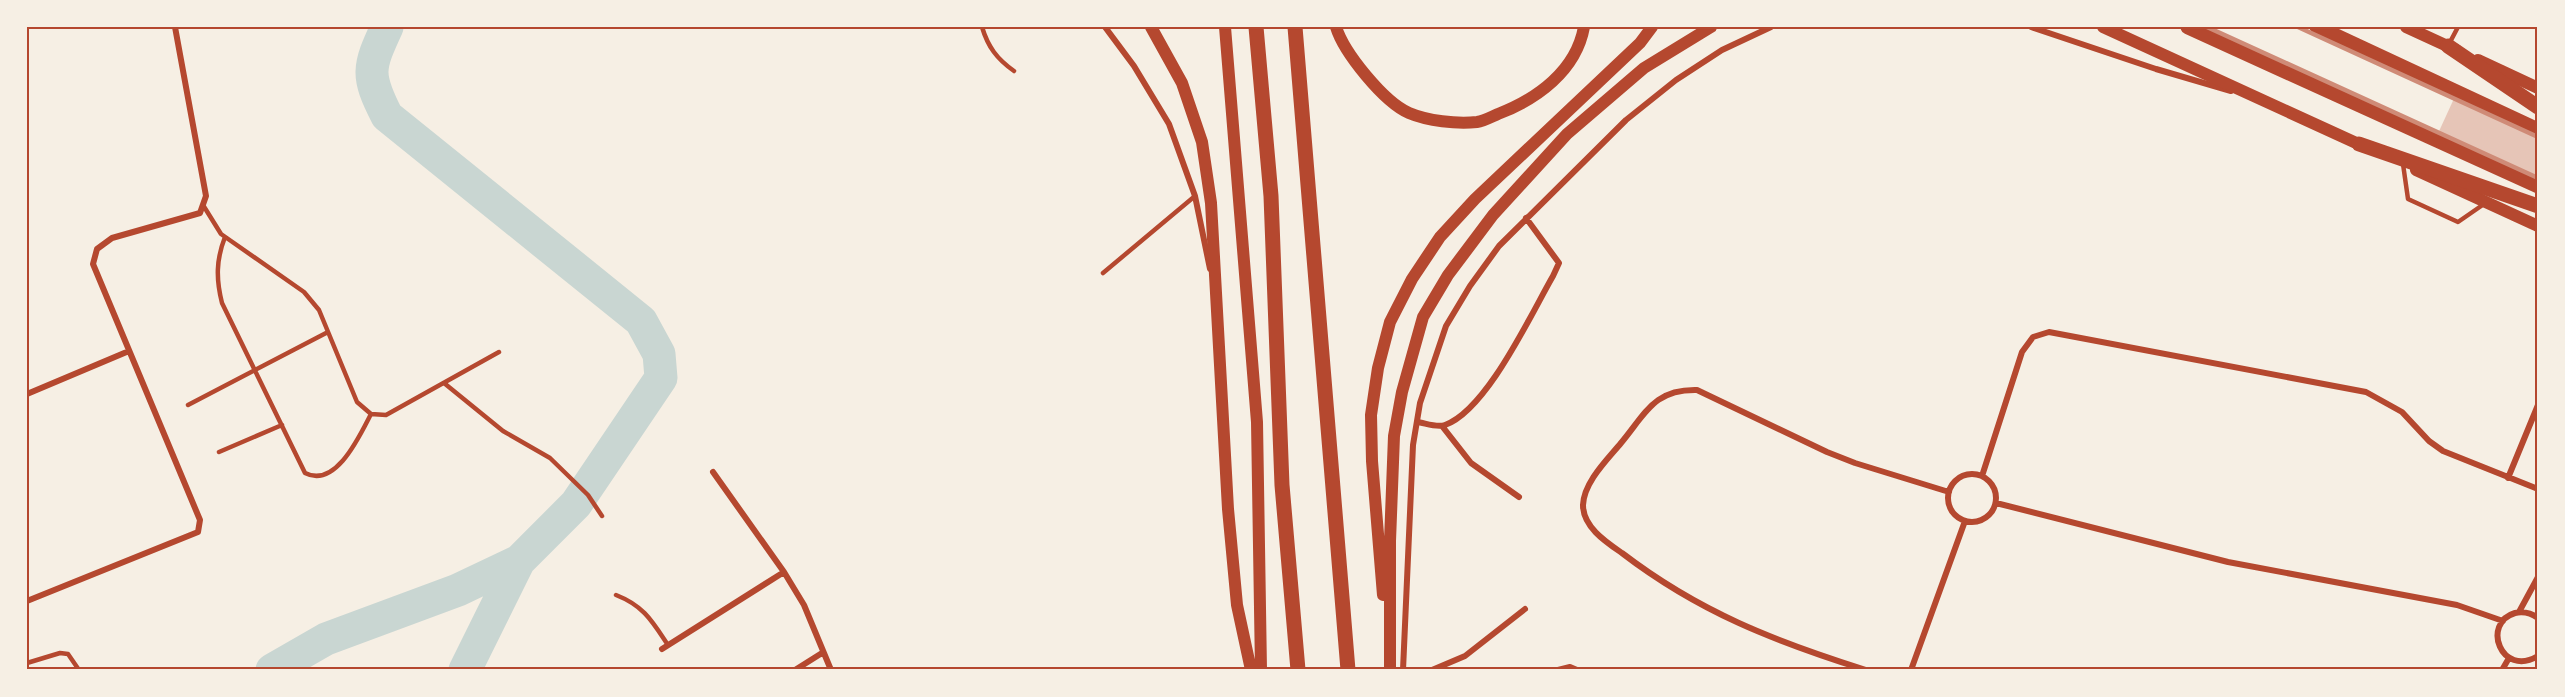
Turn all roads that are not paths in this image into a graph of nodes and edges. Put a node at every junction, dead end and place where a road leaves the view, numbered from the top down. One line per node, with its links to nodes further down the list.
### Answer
1 (175, 27): 30 (street)
2 (982, 27): 20 (lane)
3 (1105, 27): 28 (street)
4 (1151, 27): 36 (main road)
5 (1225, 27): 76 (main road)
6 (1256, 27): 77 (main road)
7 (1295, 27): 78 (main road)
8 (1335, 27): 9 (main road)
9 (1584, 27)
10 (1653, 27): 79 (main road)
11 (1712, 27): 79 (main road)
12 (1772, 27): 32 (street)
13 (2031, 27): 22 (street)
14 (2103, 27): 22 (main road)
15 (2188, 27): 27 (main road)
16 (2317, 27): 24 (main road)
17 (2406, 27): 19 (main road)
18 (2458, 27): 19 (lane)
19 (2448, 46): 21 (main road); 23 (main road)
20 (1014, 71)
21 (2538, 88)
22 (2266, 102): 25 (main road)
23 (2538, 107)
24 (2538, 130)
25 (2360, 144): 26 (main road); 31 (main road)
26 (2403, 164): 29 (main road); 29 (lane)
27 (2538, 186)
28 (1195, 196): 35 (lane); 36 (street)
29 (2486, 202): 33 (main road)
30 (203, 205): 34 (lane); 38 (street)
31 (2538, 206)
32 (1526, 218): 46 (street); 48 (street)
33 (2538, 226)
34 (225, 237): 37 (lane); 40 (lane)
35 (1103, 273)
36 (1219, 323): 75 (main road)
37 (328, 332): 40 (lane); 45 (lane)
38 (129, 351): 42 (street); 62 (street)
39 (500, 352): 41 (lane)
40 (255, 370): 43 (lane); 47 (lane)
41 (444, 383): 45 (lane); 57 (lane)
42 (27, 394)
43 (188, 405)
44 (2538, 405): 52 (street)
45 (371, 414): 47 (lane)
46 (1417, 422): 48 (street); 80 (street)
47 (282, 424): 49 (lane)
48 (1442, 426): 55 (street)
49 (219, 452)
50 (713, 472): 59 (street)
51 (1982, 476): 52 (street); 54 (street); 56 (street)
52 (2508, 478): 53 (street)
53 (2538, 489)
54 (1949, 492): 58 (street); 84 (street)
55 (1519, 497)
56 (1996, 503): 58 (street); 66 (street)
57 (602, 516)
58 (1965, 521): 85 (street)
59 (784, 572): 67 (street); 68 (street)
60 (2538, 577): 64 (street)
61 (616, 595): 67 (lane)
62 (27, 601)
63 (1525, 609): 81 (street)
64 (2519, 612): 65 (street); 66 (street)
65 (2538, 618)
66 (2503, 621): 70 (street)
67 (665, 647)
68 (822, 653): 73 (street); 74 (street)
69 (2538, 656): 70 (street)
70 (2510, 658): 86 (street)
71 (27, 663): 72 (lane)
72 (79, 670)
73 (795, 670)
74 (831, 670)
75 (1251, 670)
76 (1261, 670)
77 (1298, 670)
78 (1348, 670)
79 (1390, 670)
80 (1403, 670)
81 (1432, 670)
82 (1558, 670): 83 (street)
83 (1577, 670)
84 (1866, 670)
85 (1911, 670)
86 (2502, 670)

